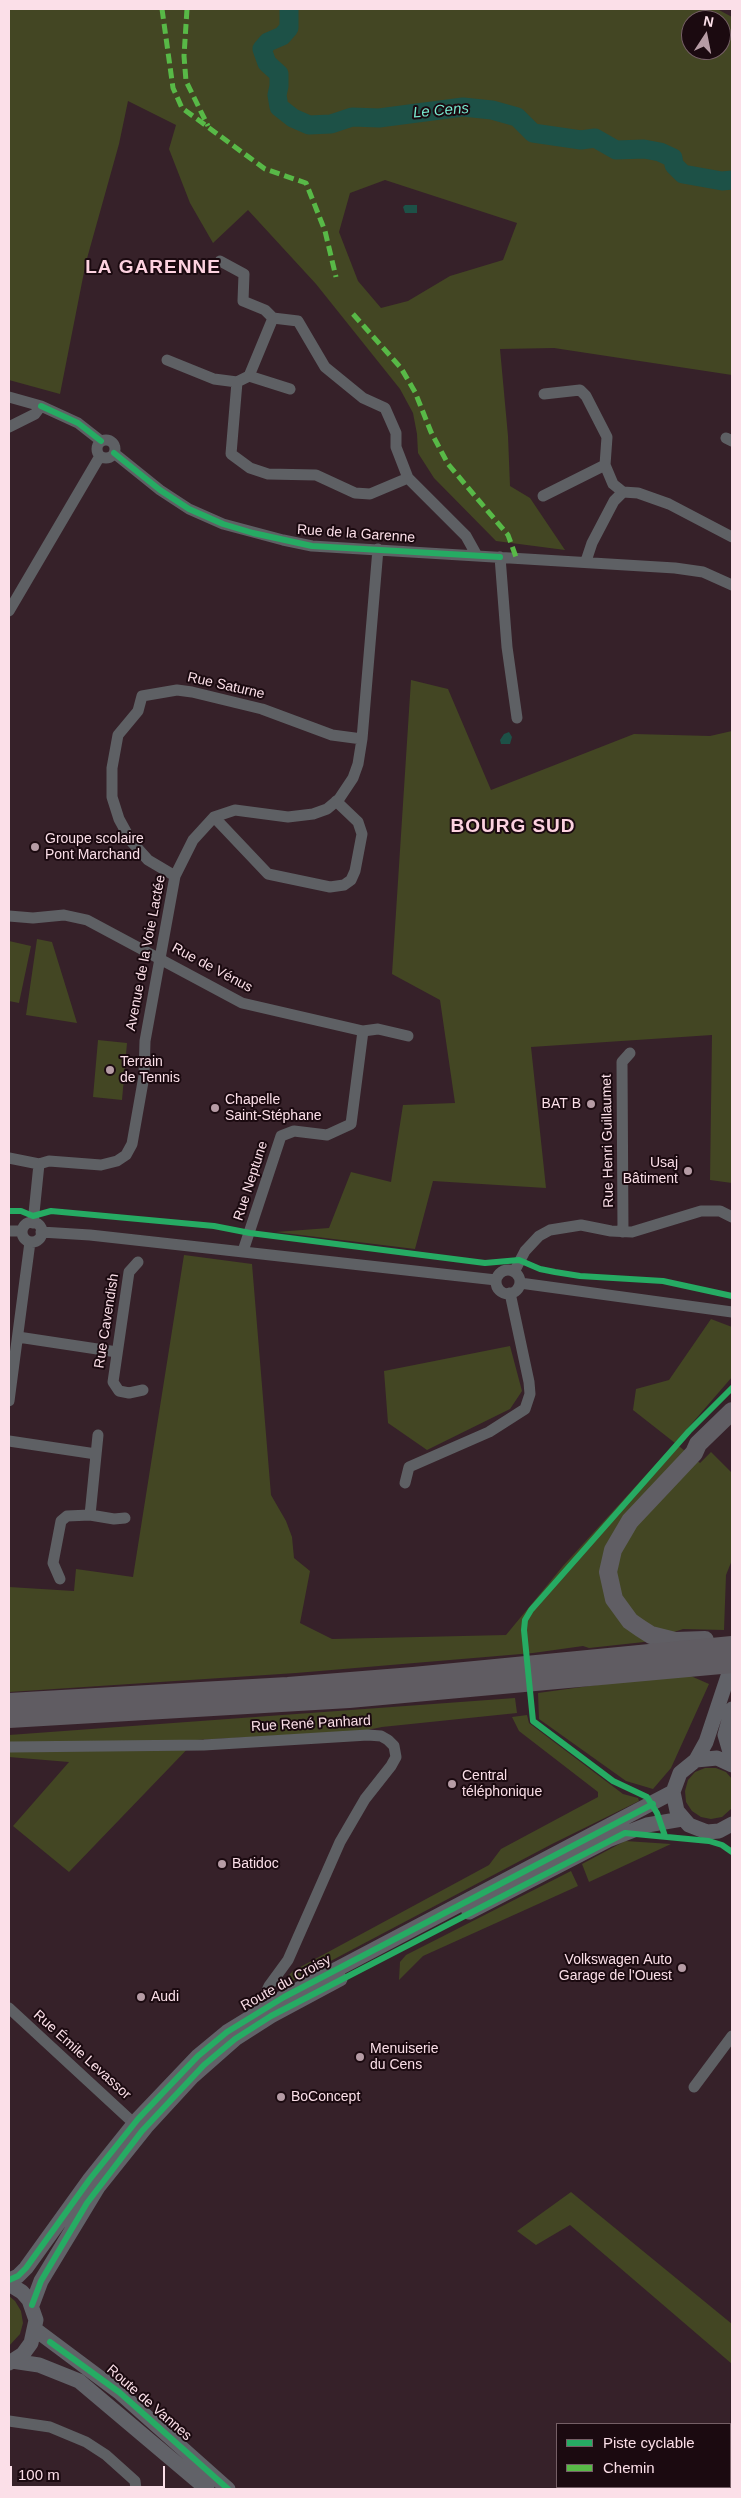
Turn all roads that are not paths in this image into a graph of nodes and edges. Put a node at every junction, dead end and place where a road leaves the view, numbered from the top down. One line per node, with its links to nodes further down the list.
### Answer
1 (220, 261): 2 (street)
2 (273, 318): 4 (street); 15 (street)
3 (167, 360): 5 (street)
4 (249, 376): 5 (street); 6 (street)
5 (237, 382): 15 (street)
6 (290, 389)
7 (544, 394): 14 (street)
8 (9, 397): 9 (street, Rue de la Garenne)
9 (41, 406): 10 (street); 11 (street, Rue de la Garenne)
10 (9, 427)
11 (100, 442): 12 (street, Rue de la Garenne); 13 (street)
12 (114, 453): 13 (street); 19 (street, Rue de la Garenne)
13 (100, 456): 24 (street)
14 (605, 465): 16 (street); 17 (street)
15 (408, 478): 20 (street)
16 (623, 492): 18 (street); 22 (street)
17 (543, 496)
18 (732, 537)
19 (378, 550): 20 (street, Rue de la Garenne); 26 (street)
20 (476, 554): 21 (street, Rue de la Garenne)
21 (500, 557): 22 (street, Rue de la Garenne); 25 (street)
22 (586, 561): 23 (street, Rue de la Garenne)
23 (732, 585)
24 (9, 610)
25 (517, 718)
26 (362, 739): 27 (street); 29 (street, Rue Saturne)
27 (336, 801): 28 (street); 28 (street)
28 (214, 817): 29 (street, Avenue de la Voie Lactée)
29 (175, 876): 31 (street, Avenue de la Voie Lactée)
30 (9, 916): 31 (street, Rue de Vénus)
31 (159, 957): 32 (street, Rue de Vénus); 36 (street, Avenue de la Voie Lactée)
32 (363, 1031): 33 (street, Rue de Vénus); 44 (street, Rue Neptune)
33 (408, 1036)
34 (630, 1053): 42 (street, Rue Henri Guillaumet)
35 (9, 1158): 36 (street, Avenue de la Voie Lactée)
36 (39, 1164): 38 (street)
37 (732, 1218): 42 (street)
38 (33, 1223): 39 (street); 41 (street)
39 (22, 1231): 40 (street); 43 (street)
40 (9, 1232)
41 (41, 1232): 43 (street); 44 (street)
42 (623, 1232): 46 (street)
43 (30, 1242): 51 (street)
44 (243, 1251): 47 (street)
45 (138, 1262): 52 (street, Rue Cavendish)
46 (514, 1272): 47 (street); 48 (street)
47 (496, 1280): 49 (street)
48 (520, 1283): 49 (street); 50 (street)
49 (510, 1294): 61 (street)
50 (732, 1312)
51 (18, 1337): 52 (street); 54 (street)
52 (117, 1352): 53 (street, Rue Cavendish)
53 (143, 1390)
54 (9, 1401)
55 (732, 1412): 59 (highway)
56 (732, 1426): 59 (highway)
57 (98, 1435): 60 (street)
58 (9, 1441): 60 (street)
59 (694, 1453): 65 (highway)
60 (96, 1454): 62 (street)
61 (405, 1483)
62 (90, 1515): 63 (street); 64 (street)
63 (124, 1518)
64 (60, 1578)
65 (732, 1640)
66 (732, 1646): 68 (highway)
67 (732, 1663): 69 (main road); 70 (highway)
68 (9, 1703)
69 (726, 1706): 72 (main road); 73 (main road)
70 (9, 1718)
71 (9, 1748): 80 (street, Rue René Panhard)
72 (732, 1759)
73 (696, 1760): 74 (main road); 75 (main road)
74 (732, 1764)
75 (673, 1792): 76 (main road); 80 (main road, Route du Croisy)
76 (682, 1819): 77 (main road); 80 (main road, Route du Croisy)
77 (726, 1827): 78 (main road)
78 (732, 1839)
79 (9, 2008): 83 (street, Rue Émile Levassor)
80 (268, 2012): 83 (main road, Route du Croisy)
81 (732, 2036): 82 (street)
82 (694, 2087)
83 (139, 2127): 84 (main road, Route du Croisy); 86 (main road, Route du Croisy)
84 (9, 2280)
85 (9, 2284): 86 (main road)
86 (32, 2305): 87 (main road)
87 (36, 2330): 88 (main road); 92 (main road, Route de Vannes)
88 (10, 2362): 91 (main road, Route de Vannes)
89 (9, 2421): 90 (street)
90 (136, 2489)
91 (207, 2489)
92 (228, 2489)

